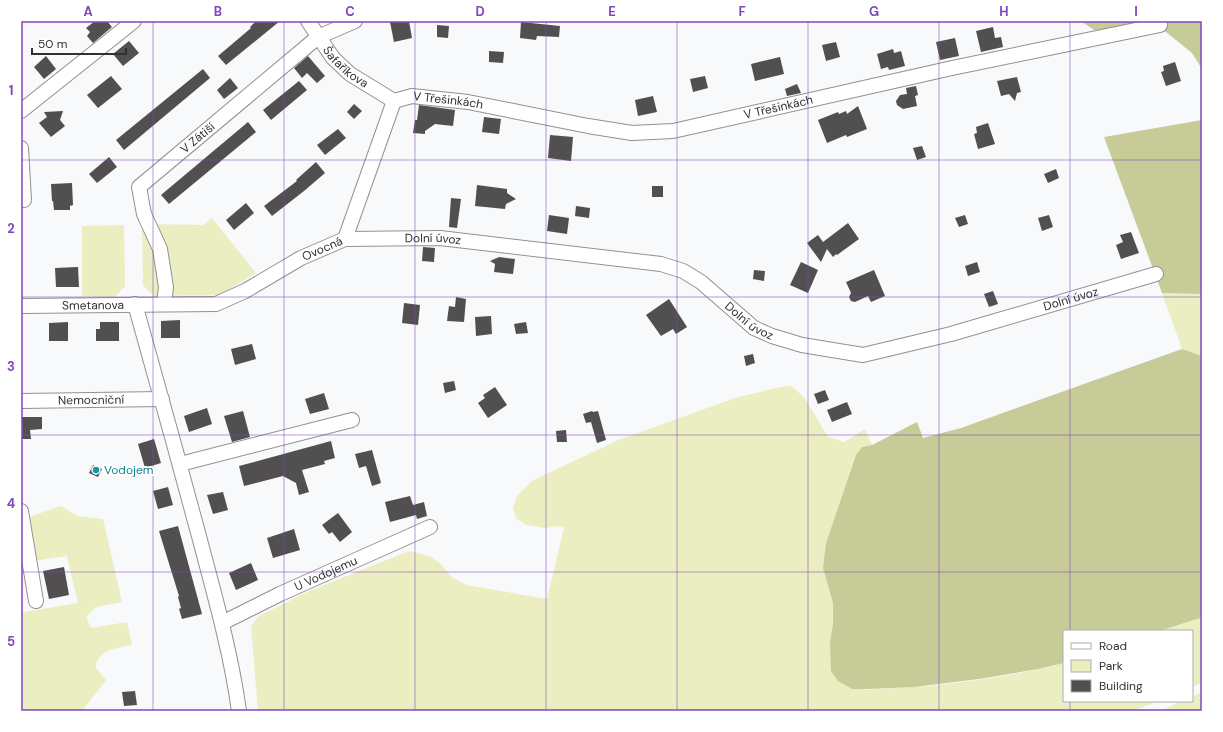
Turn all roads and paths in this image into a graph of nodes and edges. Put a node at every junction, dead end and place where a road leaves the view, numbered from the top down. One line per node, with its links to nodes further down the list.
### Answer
1 (134, 21): 7 (street)
2 (308, 21): 5 (street, Šafaříkova)
3 (355, 21): 5 (street, V Zátiší)
4 (1160, 25): 6 (street, V Třešinkách)
5 (318, 37): 6 (street, Šafaříkova); 13 (street, V Zátiší)
6 (394, 101): 10 (street, Ovocná)
7 (21, 111)
8 (21, 148): 9 (street)
9 (24, 200)
10 (345, 239): 11 (street, Dolní úvoz); 13 (street, Ovocná)
11 (1156, 274)
12 (135, 304): 13 (street, Smetanova); 14 (street, Smetanova); 15 (street)
13 (164, 304)
14 (21, 306)
15 (162, 399): 16 (street, Nemocniční); 18 (street)
16 (21, 401)
17 (352, 420): 18 (street)
18 (180, 464): 22 (street)
19 (21, 512): 21 (street)
20 (430, 527): 22 (street, U Vodojemu)
21 (36, 601)
22 (222, 623): 23 (street)
23 (239, 711)

